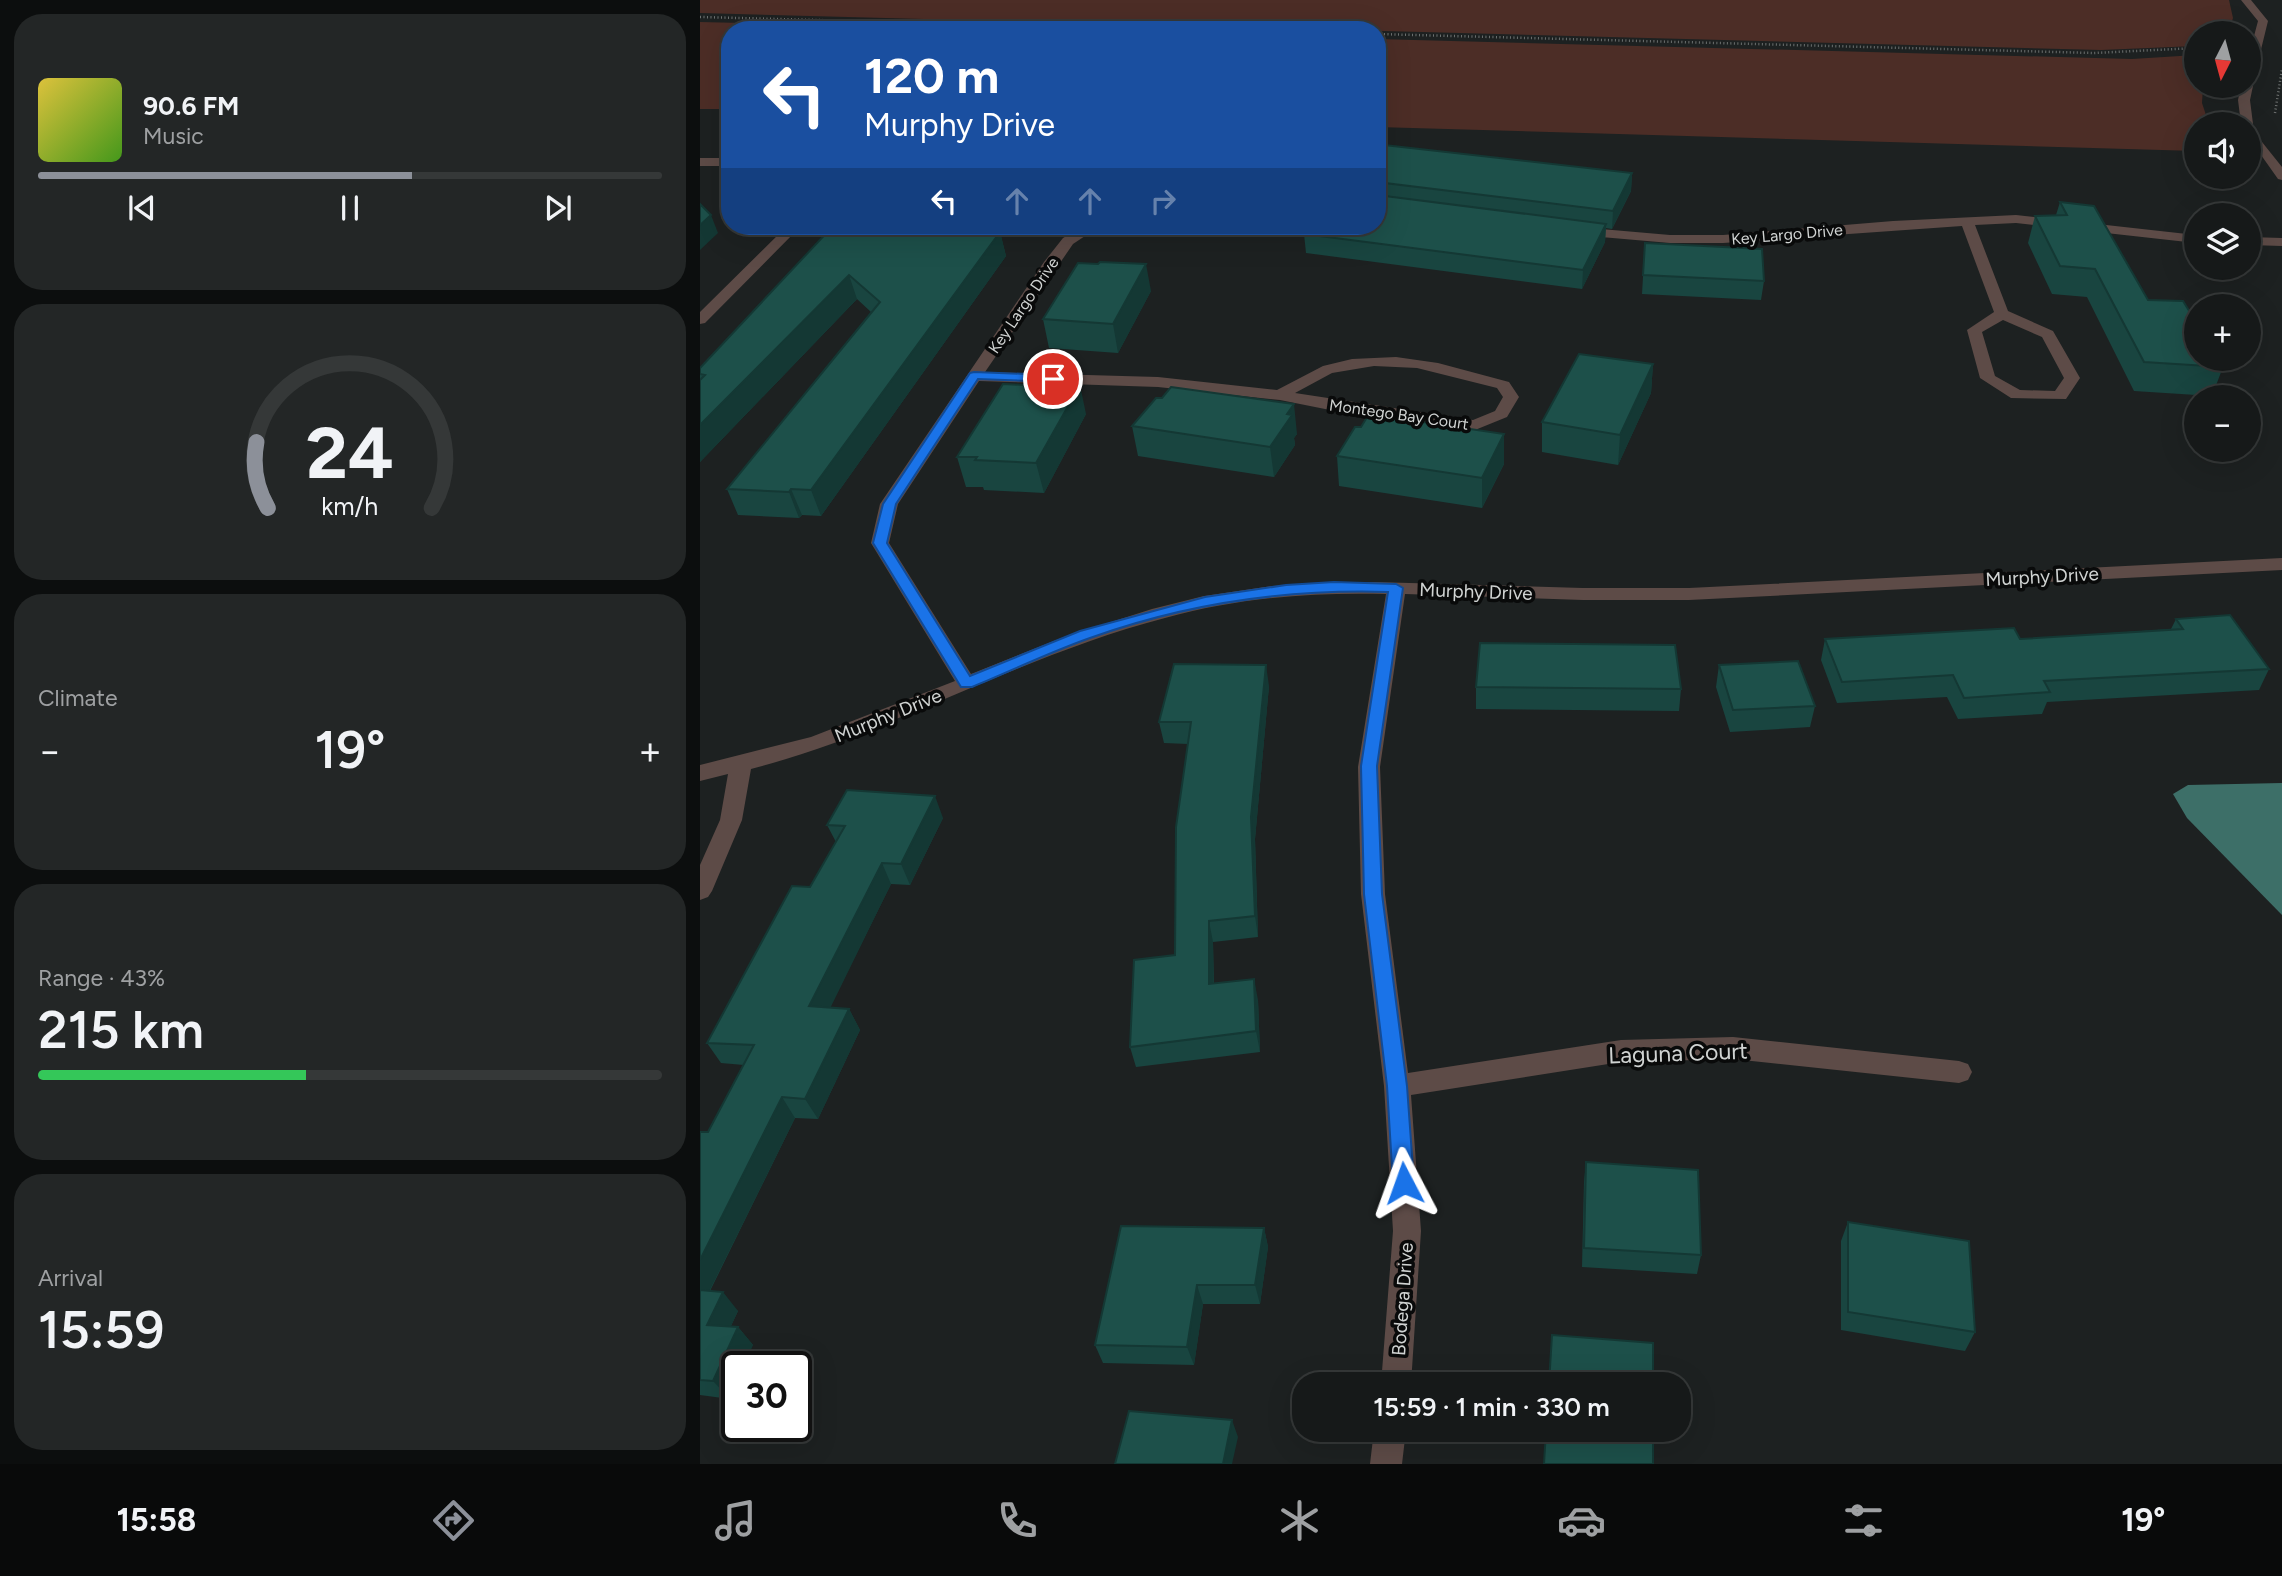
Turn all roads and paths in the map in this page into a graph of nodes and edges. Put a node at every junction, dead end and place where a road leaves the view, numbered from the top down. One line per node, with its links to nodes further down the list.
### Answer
1 (2246, 0): 4 (street)
2 (700, 17): 3 (path)
3 (864, 21)
4 (2261, 29)
5 (1386, 34): 6 (path)
6 (2184, 49)
7 (2282, 69): 8 (path)
8 (2275, 121)
9 (2261, 147): 12 (street)
10 (700, 162): 11 (street)
11 (721, 162)
12 (2282, 176)
13 (1966, 221): 14 (street, Key Largo Drive); 17 (street, Key Largo Drive); 20 (street)
14 (1557, 229)
15 (785, 235): 21 (street)
16 (1079, 235): 22 (street, Key Largo Drive)
17 (2184, 238)
18 (2261, 241): 19 (street)
19 (2282, 242)
20 (2003, 314): 20 (street)
21 (700, 320)
22 (974, 376): 23 (street, Montego Bay Court); 26 (street, Key Largo Drive)
23 (1280, 395): 23 (street, Montego Bay Court)
24 (2282, 564): 25 (street, Murphy Drive)
25 (1396, 588): 26 (street, Murphy Drive); 31 (street, Bodega Drive)
26 (966, 683): 27 (street, Murphy Drive)
27 (741, 764): 28 (street, Murphy Drive); 29 (street)
28 (700, 773)
29 (700, 891)
30 (1959, 1072): 31 (street, Laguna Court)
31 (1397, 1086): 32 (street, Bodega Drive)
32 (1397, 1372)
33 (1389, 1442): 34 (street)
34 (1386, 1464)

